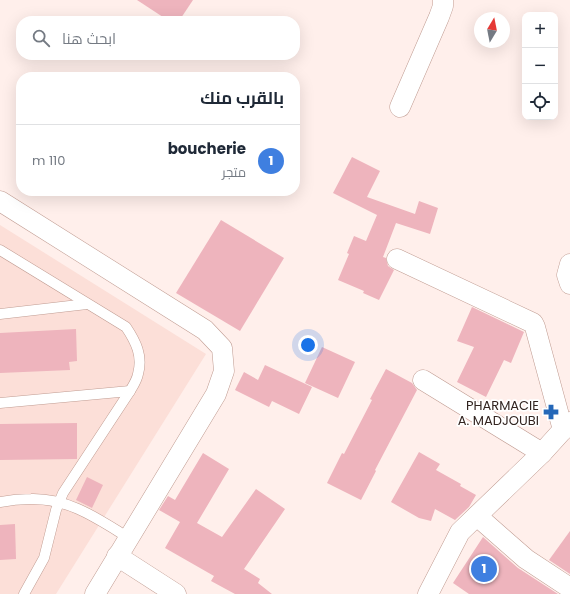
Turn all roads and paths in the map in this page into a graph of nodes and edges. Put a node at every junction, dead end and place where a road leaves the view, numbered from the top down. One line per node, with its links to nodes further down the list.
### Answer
1 (443, 0): 2 (street)
2 (400, 107)
3 (0, 201): 18 (street)
4 (0, 250): 8 (lane)
5 (397, 260): 13 (street)
6 (570, 264): 7 (street)
7 (570, 284)
8 (87, 304): 9 (lane); 11 (lane)
9 (0, 314)
10 (423, 380): 14 (street)
11 (130, 391): 12 (lane); 15 (lane)
12 (0, 403)
13 (566, 426): 14 (street)
14 (542, 453): 17 (street)
15 (59, 501): 16 (lane); 18 (lane); 23 (lane)
16 (0, 502)
17 (477, 516): 20 (street); 21 (street)
18 (129, 538): 19 (street)
19 (117, 556): 22 (street); 24 (street)
20 (570, 588)
21 (436, 590)
22 (172, 593)
23 (24, 594)
24 (95, 594)

